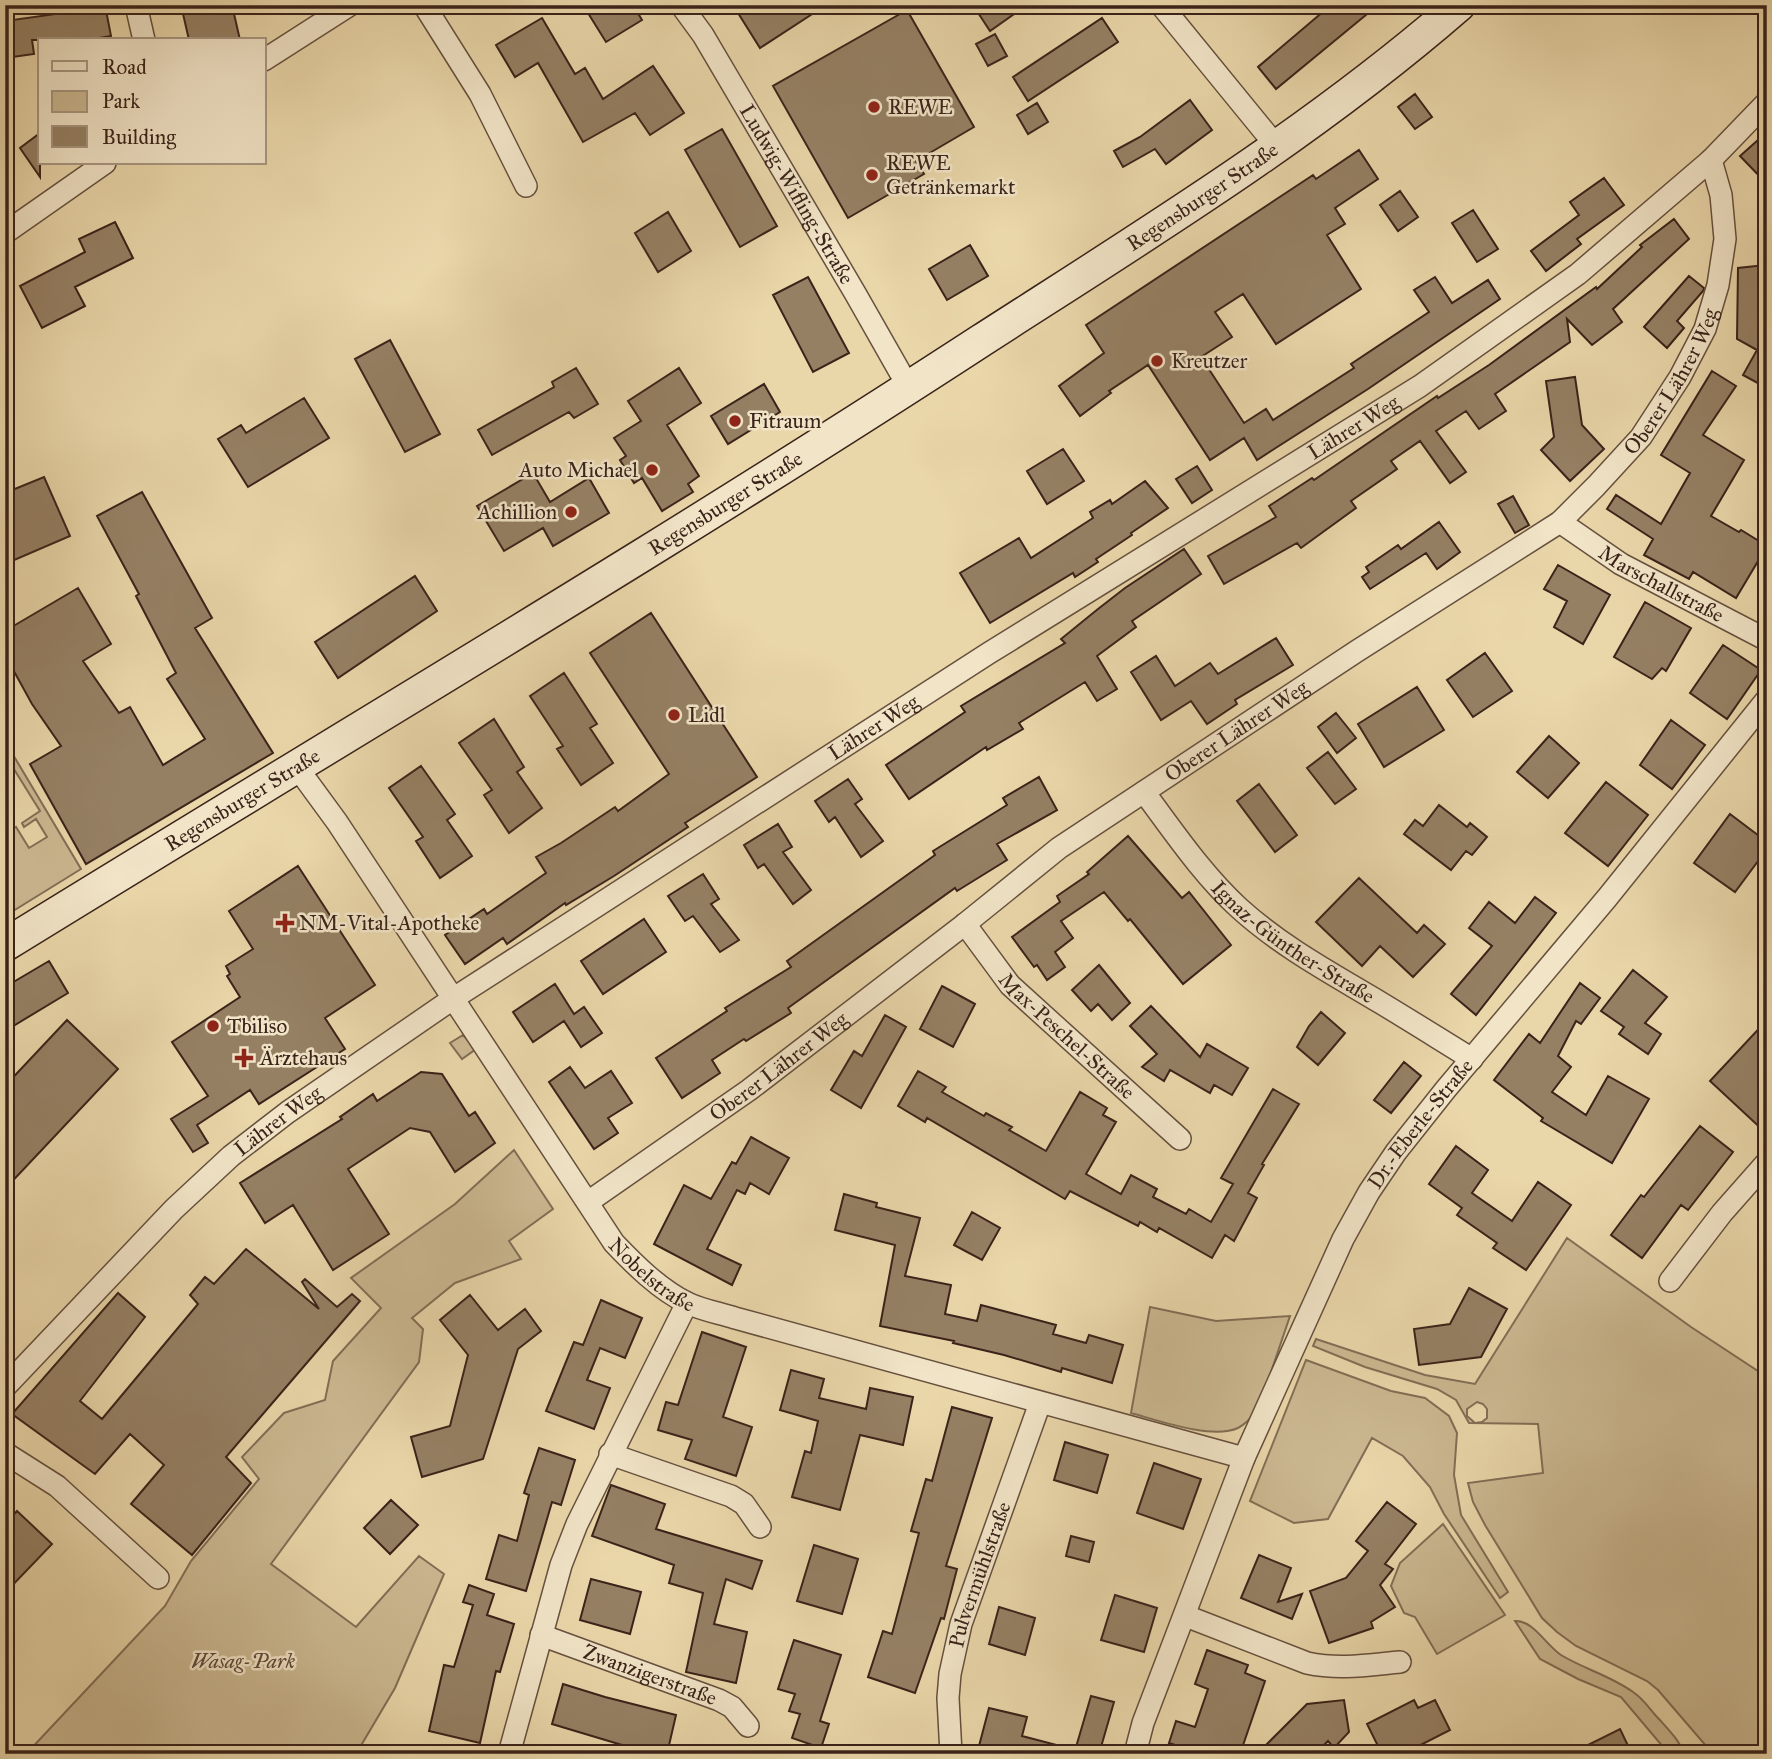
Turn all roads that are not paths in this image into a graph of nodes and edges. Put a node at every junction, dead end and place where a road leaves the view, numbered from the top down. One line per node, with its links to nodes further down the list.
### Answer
1 (136, 5): 7 (street)
2 (350, 5): 8 (street)
3 (424, 5): 13 (street)
4 (681, 5): 15 (street, Ludwig-Wifling-Straße)
5 (1161, 5): 10 (street)
6 (1459, 5): 10 (main road, Regensburger Straße)
7 (144, 38)
8 (266, 59)
9 (1767, 102): 11 (street, Lährer Weg)
10 (1276, 146): 15 (main road, Regensburger Straße)
11 (1712, 160): 16 (street, Oberer Lährer Weg); 23 (street, Lährer Weg)
12 (104, 164): 14 (street)
13 (526, 186)
14 (5, 233)
15 (909, 388): 19 (main road, Regensburger Straße)
16 (1560, 522): 17 (street, Marschallstraße); 20 (street, Oberer Lährer Weg)
17 (1767, 640)
18 (1767, 699): 24 (street, Dr.-Eberle-Straße)
19 (296, 766): 22 (main road, Regensburger Straße); 23 (street, Nobelstraße)
20 (1144, 792): 21 (street, Oberer Lährer Weg); 24 (street, Ignaz-Günther-Straße)
21 (965, 923): 25 (street, Max-Peschel-Straße); 27 (street, Oberer Lährer Weg)
22 (5, 945)
23 (454, 998): 27 (street, Nobelstraße); 30 (street, Lährer Weg)
24 (1472, 1059): 34 (street, Dr.-Eberle-Straße)
25 (1180, 1139)
26 (1767, 1162): 28 (street)
27 (588, 1202): 29 (street, Nobelstraße)
28 (1670, 1281)
29 (687, 1303): 31 (street, Nobelstraße); 33 (street)
30 (5, 1387)
31 (1040, 1403): 34 (street, Nobelstraße); 42 (street, Pulvermühlstraße)
32 (5, 1453): 36 (street)
33 (610, 1454): 35 (street); 38 (street)
34 (1244, 1458): 37 (street, Dr.-Eberle-Straße)
35 (760, 1527)
36 (159, 1578)
37 (1186, 1616): 39 (street); 43 (street, Dr.-Eberle-Straße)
38 (541, 1635): 40 (street, Zwanzigerstraße); 41 (street)
39 (1400, 1662)
40 (748, 1726)
41 (509, 1754)
42 (951, 1754)
43 (1135, 1754)

